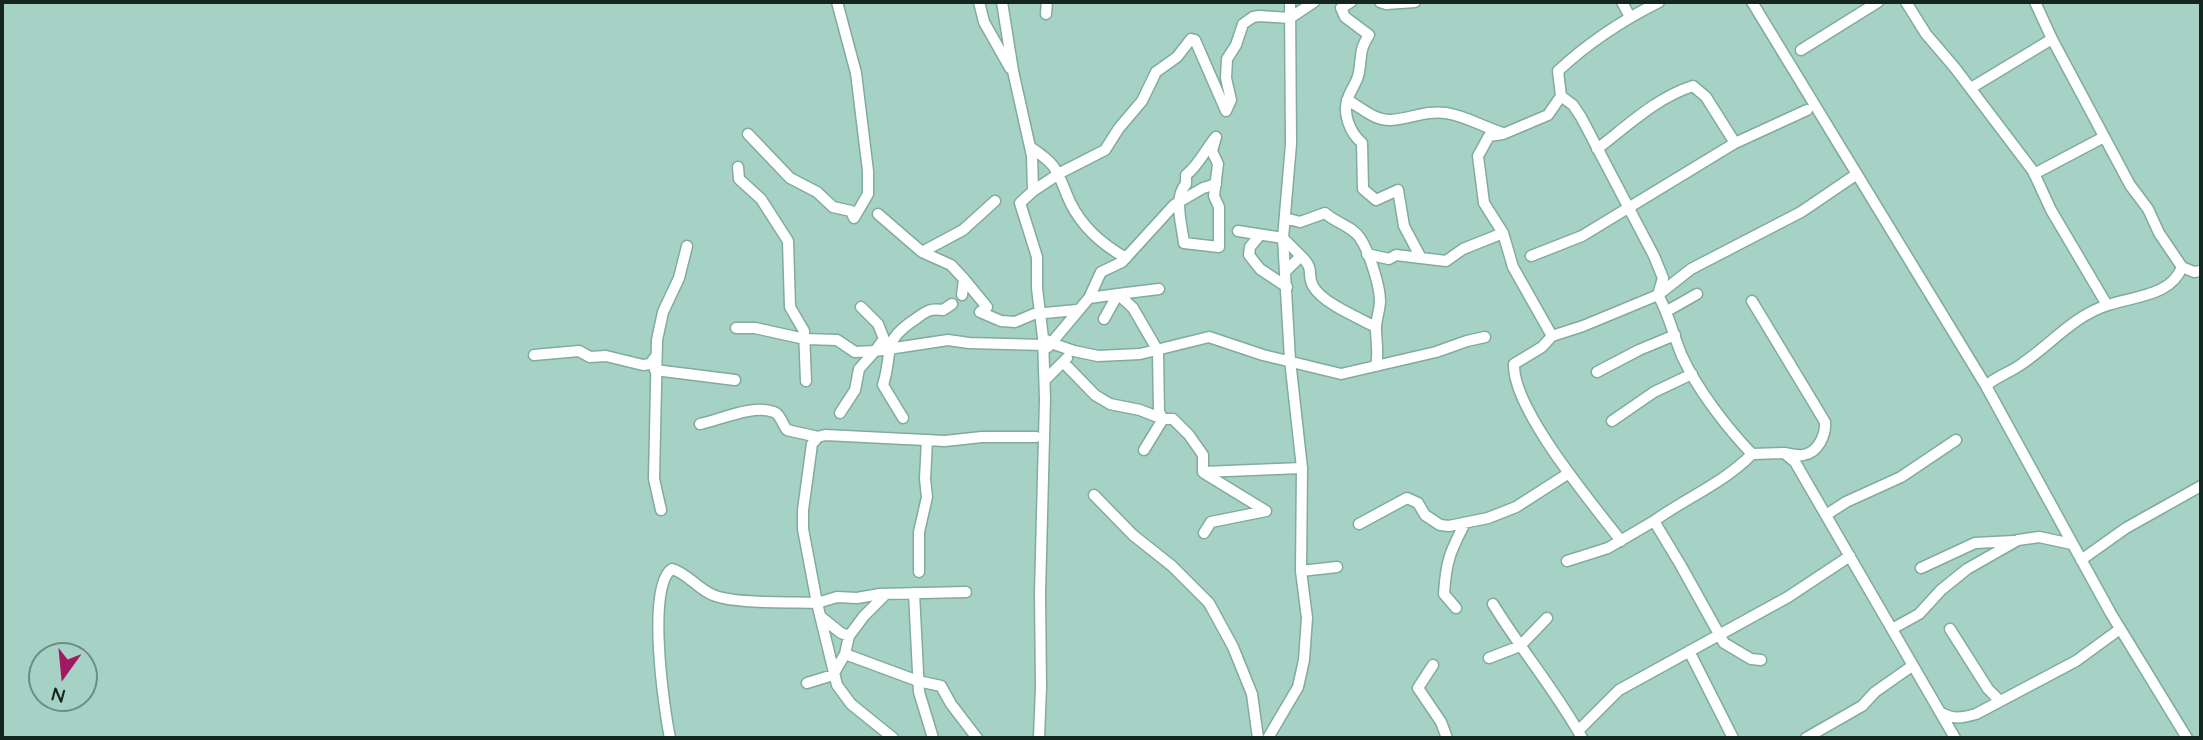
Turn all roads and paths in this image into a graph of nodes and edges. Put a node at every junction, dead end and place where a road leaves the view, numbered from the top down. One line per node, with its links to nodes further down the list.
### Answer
1 (837, 2): 26 (street)
2 (979, 2): 21 (street)
3 (1002, 2): 21 (street)
4 (1047, 2): 16 (street)
5 (1290, 2): 18 (street)
6 (1314, 2): 18 (street)
7 (1351, 2): 24 (street)
8 (1380, 2): 9 (street)
9 (1415, 2)
10 (1622, 2): 17 (street)
11 (1659, 2): 17 (street)
12 (1752, 2): 34 (street)
13 (1878, 2): 20 (street)
14 (1906, 2): 22 (street)
15 (2035, 2): 19 (street)
16 (1046, 14)
17 (1630, 17): 23 (street)
18 (1290, 18): 33 (street); 42 (street)
19 (2052, 39): 22 (street); 28 (street)
20 (1801, 50)
21 (1013, 71): 30 (street)
22 (1971, 89): 35 (street)
23 (1561, 96): 27 (street); 31 (street)
24 (1347, 100): 27 (street); 53 (street)
25 (1807, 110): 29 (street)
26 (748, 134)
27 (1503, 134): 44 (street)
28 (2104, 137): 35 (street); 54 (street)
29 (1735, 143): 31 (street); 40 (street)
30 (1030, 147): 33 (street); 37 (street)
31 (1597, 149): 40 (street)
32 (738, 167): 78 (street)
33 (1059, 173): 37 (street); 52 (street)
34 (1857, 174): 63 (street); 95 (street)
35 (2034, 174): 67 (street)
36 (1216, 184): 39 (street); 39 (street); 39 (street)
37 (1032, 191): 71 (street)
38 (995, 201): 48 (street)
39 (1179, 202): 52 (street)
40 (1627, 208): 51 (street); 63 (street)
41 (878, 214): 48 (street)
42 (1285, 218): 46 (street); 49 (street)
43 (1238, 231): 45 (street)
44 (1503, 233): 53 (street); 75 (street)
45 (1259, 236): 46 (street); 58 (street)
46 (1283, 238): 50 (street); 55 (street)
47 (687, 246): 85 (street)
48 (922, 252): 57 (street)
49 (1367, 254): 53 (street); 73 (street)
50 (1301, 256): 55 (street); 73 (street)
51 (1531, 257)
52 (1126, 258): 64 (street)
53 (1421, 258)
54 (2182, 267): 56 (street); 67 (street)
55 (1286, 271): 58 (street)
56 (2201, 271)
57 (964, 279): 61 (street); 71 (street)
58 (1287, 287): 86 (street)
59 (1159, 289): 62 (street)
60 (1697, 294): 70 (street)
61 (962, 295)
62 (1118, 295): 64 (street); 72 (street); 83 (street)
63 (1658, 295): 70 (street); 75 (street)
64 (1089, 298): 69 (street)
65 (1752, 301): 106 (street)
66 (951, 304): 81 (street)
67 (2107, 305): 95 (street)
68 (861, 307): 80 (street)
69 (1077, 310): 71 (street); 79 (street)
70 (1667, 311): 76 (street)
71 (1041, 314): 79 (street)
72 (1104, 319)
73 (1376, 327): 88 (street)
74 (736, 328): 78 (street)
75 (1552, 335): 110 (street)
76 (1675, 335): 90 (street); 91 (street)
77 (1485, 337): 88 (street)
78 (805, 339): 80 (street); 94 (street)
79 (1045, 345): 81 (street); 82 (street); 93 (street)
80 (875, 351): 81 (street); 96 (street)
81 (889, 351): 97 (street)
82 (1074, 351): 83 (street); 87 (street)
83 (1158, 351): 86 (street); 98 (street)
84 (534, 355): 85 (street)
85 (656, 356): 89 (street)
86 (1290, 360): 88 (street); 108 (street)
87 (1063, 362): 93 (street); 98 (street)
88 (1376, 366)
89 (655, 370): 92 (street); 113 (street)
90 (1597, 372)
91 (1692, 374): 99 (street); 107 (street)
92 (735, 380)
93 (1045, 380): 161 (street)
94 (806, 382)
95 (1986, 386): 123 (street)
96 (840, 413)
97 (903, 418)
98 (1163, 419): 105 (street); 109 (street)
99 (1612, 421)
100 (699, 424): 101 (street)
101 (818, 437): 103 (street); 134 (street)
102 (1036, 437): 103 (street)
103 (927, 440): 130 (street)
104 (1956, 440): 114 (street)
105 (1144, 450)
106 (1784, 453): 107 (street); 114 (street)
107 (1752, 454): 115 (street)
108 (1301, 468): 109 (street); 129 (street)
109 (1203, 472): 119 (street)
110 (1569, 472): 116 (street); 122 (street)
111 (2201, 486): 125 (street)
112 (1094, 495): 162 (street)
113 (661, 510)
114 (1826, 515): 124 (street)
115 (1654, 521): 122 (street); 142 (street)
116 (1465, 523): 118 (street); 120 (street)
117 (1359, 524): 118 (street)
118 (1449, 526): 120 (street)
119 (1204, 533)
120 (1457, 539): 136 (street)
121 (2018, 540): 123 (street); 128 (street); 139 (street)
122 (1621, 541): 126 (street)
123 (2072, 544): 125 (street)
124 (1850, 556): 139 (street); 142 (street)
125 (2081, 560): 141 (street)
126 (1567, 561)
127 (1337, 567): 129 (street)
128 (1920, 568)
129 (1301, 571): 163 (street)
130 (919, 572)
131 (966, 592): 132 (street)
132 (914, 593): 133 (street); 152 (street)
133 (886, 594): 134 (street); 143 (street)
134 (817, 603): 137 (street); 157 (street)
135 (1493, 604): 144 (street)
136 (1456, 608)
137 (821, 617): 143 (street); 151 (street)
138 (1547, 618): 144 (street)
139 (1892, 629): 150 (street)
140 (1950, 629): 154 (street)
141 (2120, 629): 154 (street); 168 (street)
142 (1721, 634): 145 (street); 148 (street)
143 (849, 636): 146 (street)
144 (1520, 646): 147 (street); 156 (street)
145 (1689, 651): 156 (street); 165 (street)
146 (845, 654): 151 (street); 152 (street)
147 (1489, 658)
148 (1761, 660)
149 (1433, 665): 164 (street)
150 (1912, 666): 155 (street); 166 (street)
151 (834, 676): 153 (street); 158 (street)
152 (918, 681): 159 (street); 160 (street)
153 (807, 683)
154 (2000, 701): 155 (street)
155 (1938, 710): 167 (street)
156 (1580, 735)
157 (670, 738)
158 (893, 738)
159 (933, 738)
160 (977, 738)
161 (1039, 738)
162 (1258, 738)
163 (1268, 738)
164 (1447, 738)
165 (1733, 738)
166 (1806, 738)
167 (1955, 738)
168 (2187, 738)

